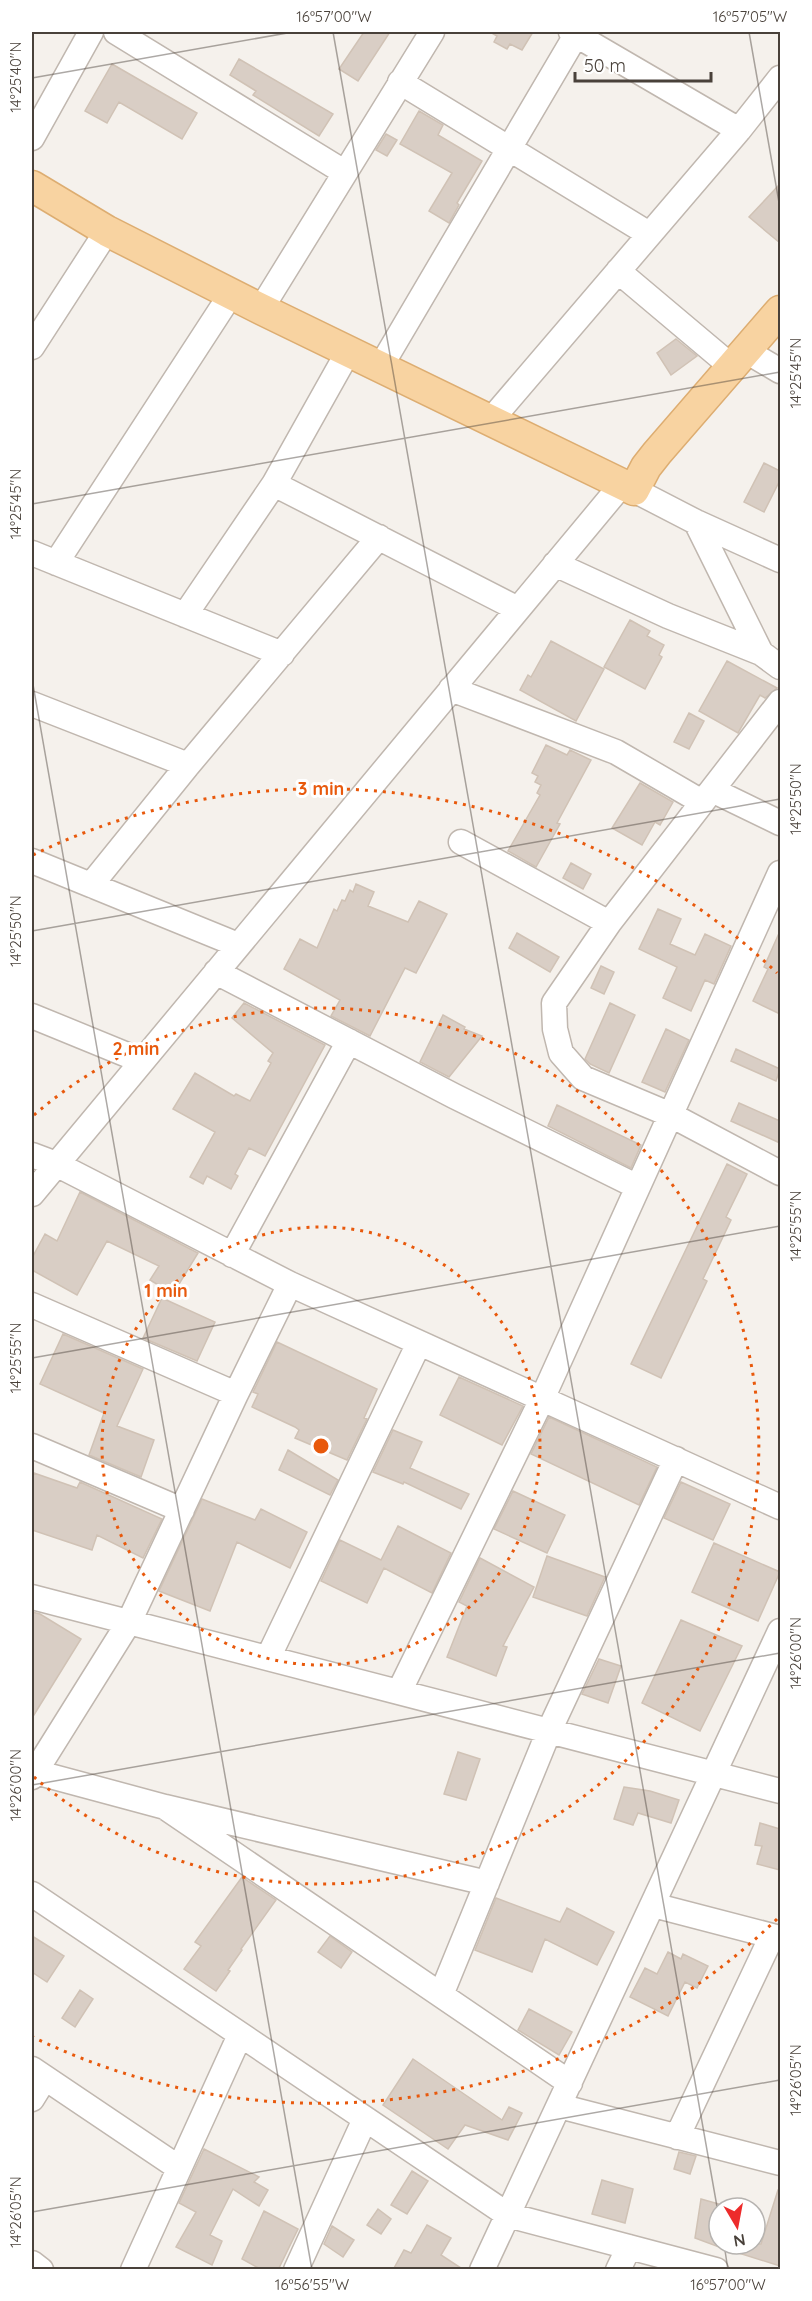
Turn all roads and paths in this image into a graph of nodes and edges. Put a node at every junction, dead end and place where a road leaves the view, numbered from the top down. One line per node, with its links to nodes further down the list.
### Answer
1 (91, 32): 8 (street)
2 (116, 32): 10 (street)
3 (432, 32): 6 (street)
4 (574, 33): 7 (street); 9 (street)
5 (780, 78): 7 (street)
6 (400, 82): 9 (street); 10 (street)
7 (739, 130): 13 (street)
8 (32, 138)
9 (511, 148): 13 (street); 21 (street)
10 (344, 172): 16 (street)
11 (32, 186): 12 (main road)
12 (107, 231): 15 (main road); 18 (street)
13 (650, 234): 14 (street)
14 (618, 271): 20 (street); 23 (street)
15 (231, 294): 16 (main road); 30 (street)
16 (261, 309): 19 (main road)
17 (780, 310): 20 (main road)
18 (32, 347)
19 (348, 352): 21 (main road); 24 (street)
20 (739, 359): 22 (street); 25 (main road)
21 (381, 366): 23 (main road)
22 (780, 371)
23 (490, 421): 25 (main road)
24 (274, 484): 27 (street); 33 (street)
25 (629, 486): 26 (street); 31 (street)
26 (696, 522): 29 (street); 35 (street)
27 (379, 537): 32 (street); 34 (street)
28 (32, 553): 30 (street)
29 (780, 560)
30 (56, 563): 33 (street)
31 (555, 564): 32 (street); 35 (street)
32 (518, 609): 36 (street)
33 (185, 615): 34 (street)
34 (282, 654): 39 (street)
35 (771, 660)
36 (451, 689): 40 (street); 48 (street)
37 (780, 703): 40 (street)
38 (32, 704): 39 (street)
39 (188, 765): 45 (street)
40 (707, 796): 41 (street); 47 (street)
41 (780, 823)
42 (461, 842): 47 (street)
43 (32, 861): 45 (street)
44 (780, 873): 46 (street)
45 (92, 885): 48 (street)
46 (771, 919): 53 (street)
47 (609, 923): 53 (street)
48 (238, 945): 49 (street)
49 (216, 972): 51 (street); 52 (street)
50 (32, 1016): 52 (street)
51 (349, 1041): 57 (street); 59 (street)
52 (142, 1061): 55 (street)
53 (671, 1115): 56 (street); 57 (street)
54 (32, 1155): 55 (street)
55 (56, 1164): 58 (street); 59 (street)
56 (780, 1173)
57 (638, 1187): 64 (street)
58 (32, 1194)
59 (232, 1255): 60 (street)
60 (290, 1284): 62 (street); 63 (street)
61 (32, 1305): 63 (street)
62 (419, 1343): 64 (street); 72 (street)
63 (236, 1394): 68 (street)
64 (542, 1399): 66 (street); 73 (street)
65 (32, 1446): 68 (street)
66 (676, 1460): 67 (street); 74 (street)
67 (780, 1506)
68 (182, 1510): 70 (street)
69 (32, 1597): 70 (street)
70 (129, 1622): 72 (street); 76 (street)
71 (780, 1631): 75 (street)
72 (268, 1658): 73 (street)
73 (399, 1692): 74 (street)
74 (549, 1731): 75 (street); 79 (street)
75 (714, 1774): 77 (street); 81 (street)
76 (33, 1775): 78 (street)
77 (780, 1791)
78 (165, 1807): 79 (street); 83 (street)
79 (487, 1882): 83 (street)
80 (32, 1894): 84 (street)
81 (653, 1905): 82 (street); 86 (street)
82 (776, 1937): 90 (street)
83 (441, 1995): 86 (street)
84 (240, 2035): 89 (street); 92 (street)
85 (38, 2073): 87 (street); 92 (street)
86 (570, 2083): 88 (street)
87 (32, 2099)
88 (559, 2106): 90 (street); 93 (street)
89 (365, 2119): 93 (street); 98 (street)
90 (677, 2137): 91 (street)
91 (780, 2163)
92 (179, 2168): 97 (street)
93 (508, 2215): 94 (street); 99 (street)
94 (629, 2247): 100 (street); 101 (street)
95 (32, 2263): 96 (street)
96 (41, 2270)
97 (133, 2270)
98 (296, 2270)
99 (482, 2270)
100 (618, 2270)
101 (716, 2270)

